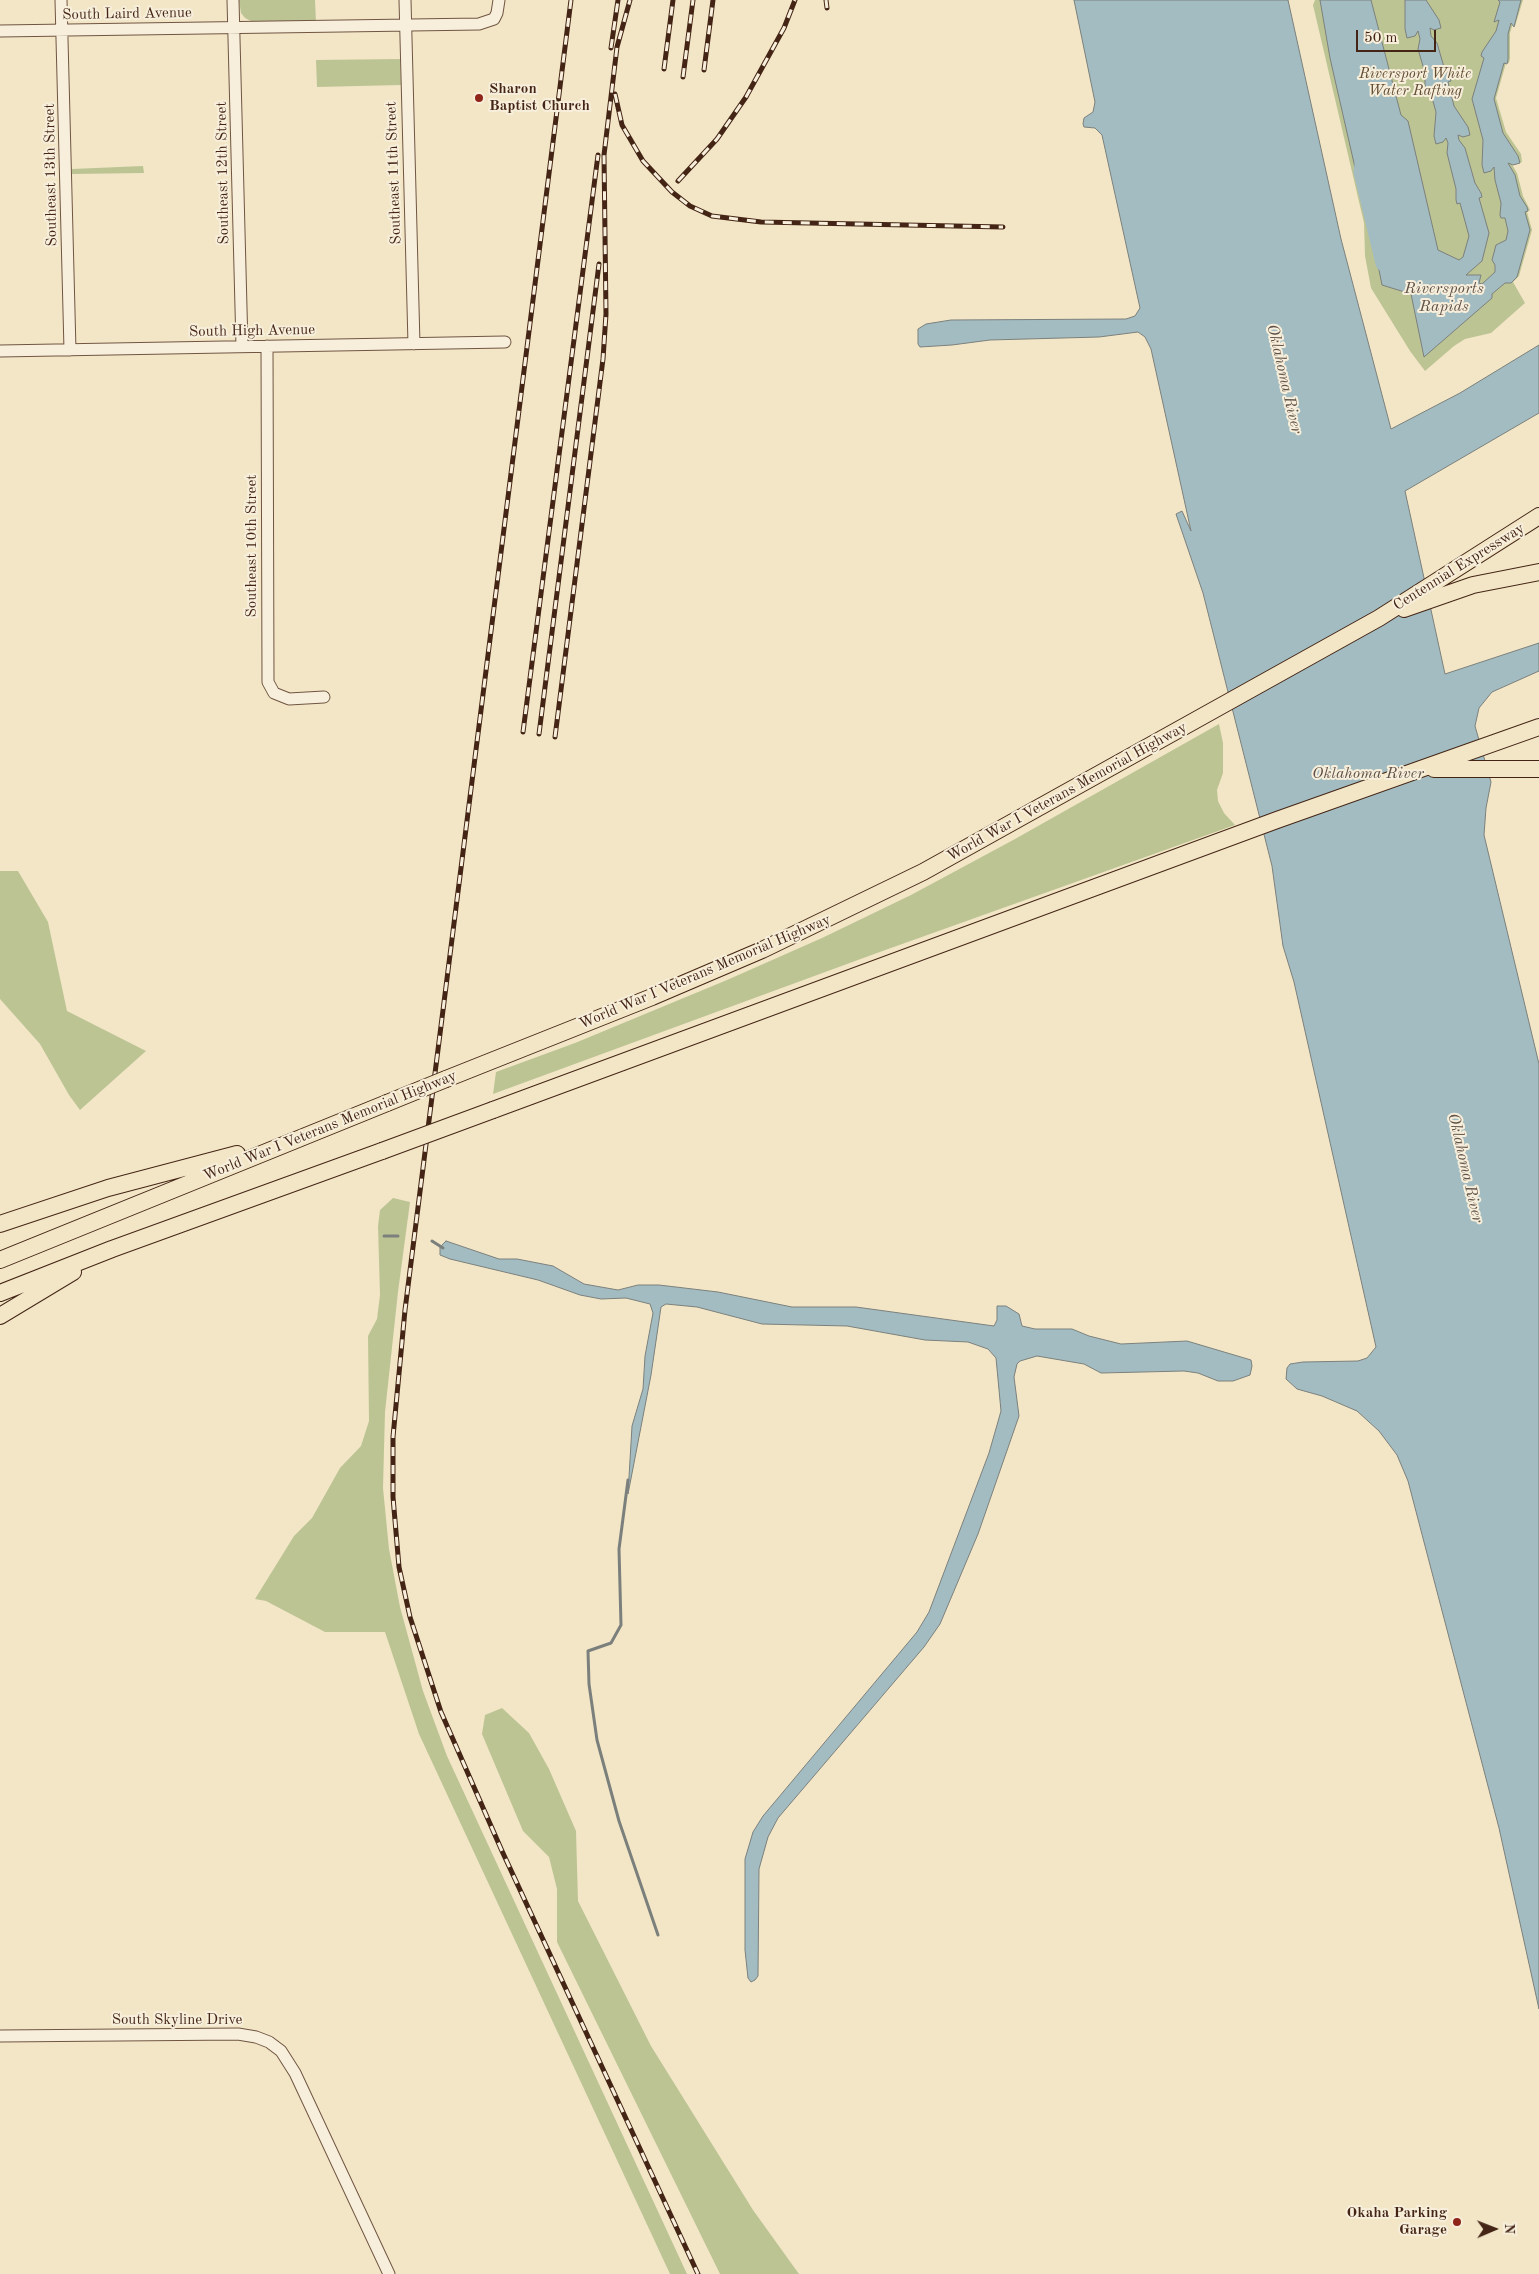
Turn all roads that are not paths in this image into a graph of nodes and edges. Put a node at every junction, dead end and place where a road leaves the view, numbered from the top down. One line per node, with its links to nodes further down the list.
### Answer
1 (61, 0): 7 (street, Southeast 13th Street)
2 (233, 0): 6 (street, Southeast 12th Street)
3 (405, 0): 5 (street, Southeast 11th Street)
4 (499, 0): 5 (street, South Laird Avenue)
5 (405, 25): 6 (street, South Laird Avenue); 10 (street, Southeast 11th Street)
6 (234, 28): 7 (street, South Laird Avenue); 11 (street, Southeast 12th Street)
7 (62, 30): 8 (street, South Laird Avenue); 13 (street, Southeast 13th Street)
8 (0, 31)
9 (505, 342): 10 (street, South High Avenue)
10 (414, 344): 12 (street, South High Avenue)
11 (242, 346): 12 (street, South High Avenue); 13 (street, South High Avenue)
12 (267, 346): 20 (street, Southeast 10th Street)
13 (70, 350): 14 (street, South High Avenue)
14 (0, 351)
15 (1539, 516): 17 (highway, Centennial Expressway)
16 (1539, 522): 17 (highway)
17 (1505, 539): 19 (highway, Centennial Expressway)
18 (1539, 572): 19 (highway)
19 (1379, 618): 24 (highway, World War I Veterans Memorial Highway, bridge)
20 (324, 697)
21 (1539, 727): 22 (highway)
22 (1421, 768): 23 (highway); 26 (highway, bridge)
23 (1532, 769)
24 (304, 1136): 25 (highway); 27 (highway, World War I Veterans Memorial Highway)
25 (0, 1224)
26 (112, 1249): 28 (highway); 29 (highway)
27 (0, 1260)
28 (0, 1293)
29 (0, 1316)
30 (0, 2036): 31 (street, South Skyline Drive)
31 (389, 2274)

